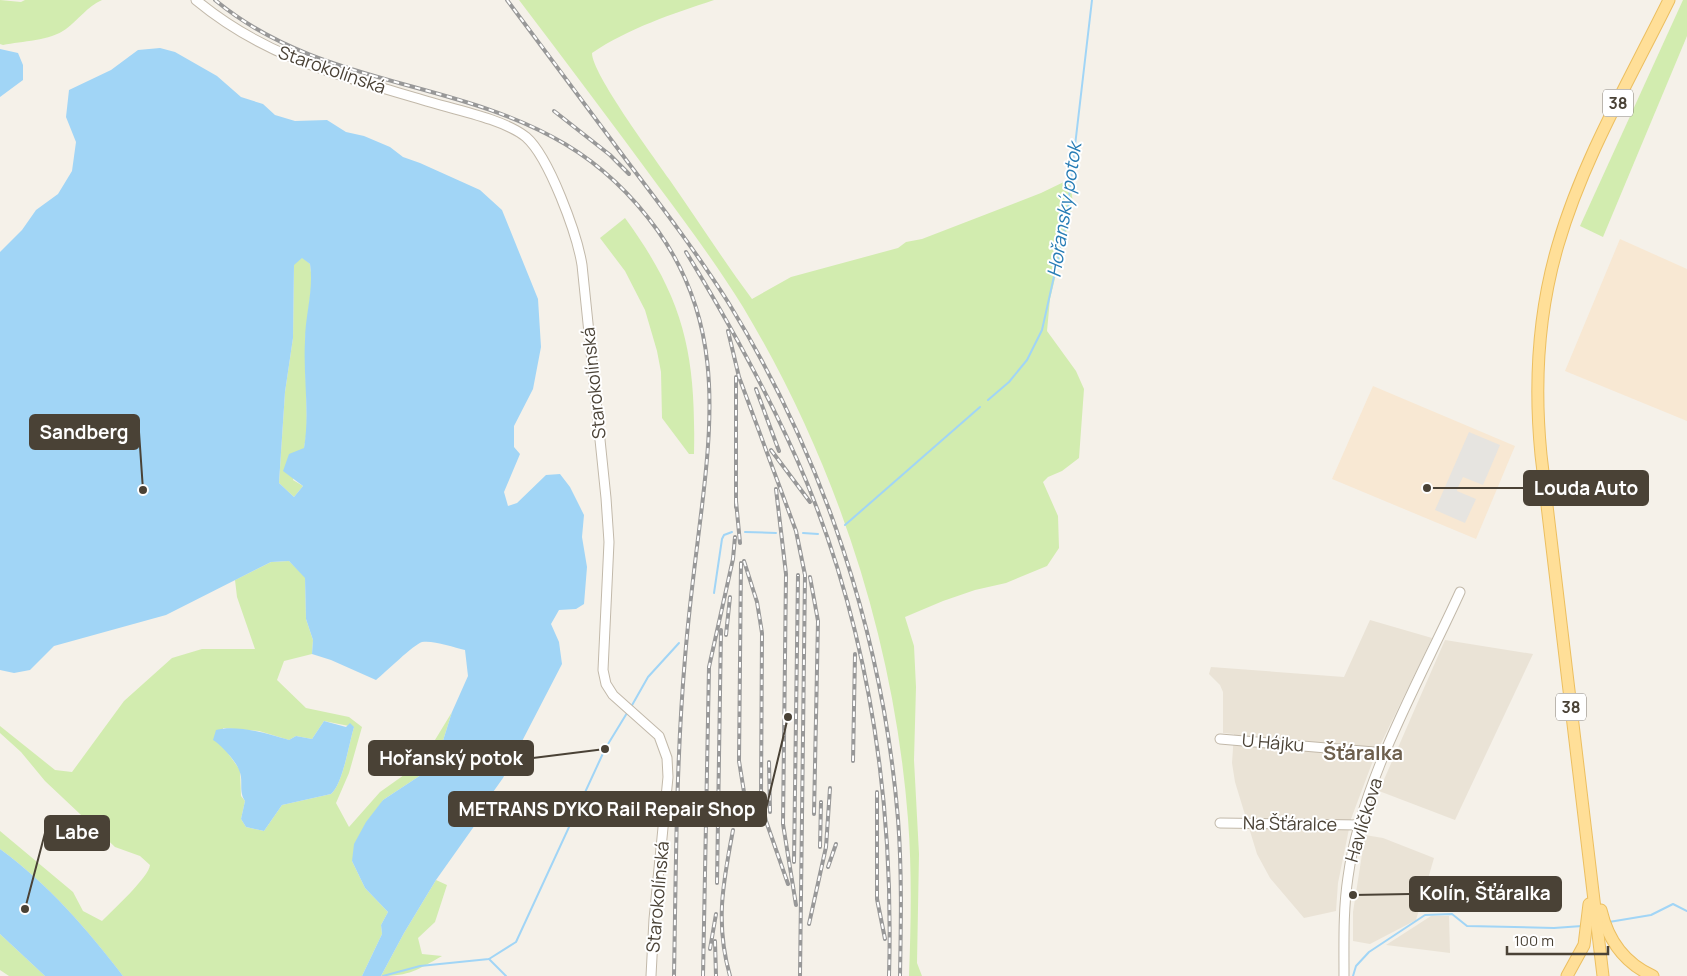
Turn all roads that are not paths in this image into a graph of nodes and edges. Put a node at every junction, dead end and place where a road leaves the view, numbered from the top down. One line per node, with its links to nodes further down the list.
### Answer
1 (196, 0): 11 (street, Starokolínská)
2 (1669, 0): 8 (main road, 38)
3 (1460, 592): 5 (street, Havlíčkova)
4 (1220, 739): 5 (street, U Hájku)
5 (1386, 753): 7 (street, Havlíčkova)
6 (1220, 823): 7 (street, Na Šťáralce)
7 (1360, 825): 10 (street, Havlíčkova)
8 (1596, 916): 9 (main road); 9 (main road)
9 (1597, 931): 12 (main road); 13 (main road); 14 (main road)
10 (1344, 974)
11 (651, 976)
12 (1568, 976)
13 (1603, 976)
14 (1653, 976)

